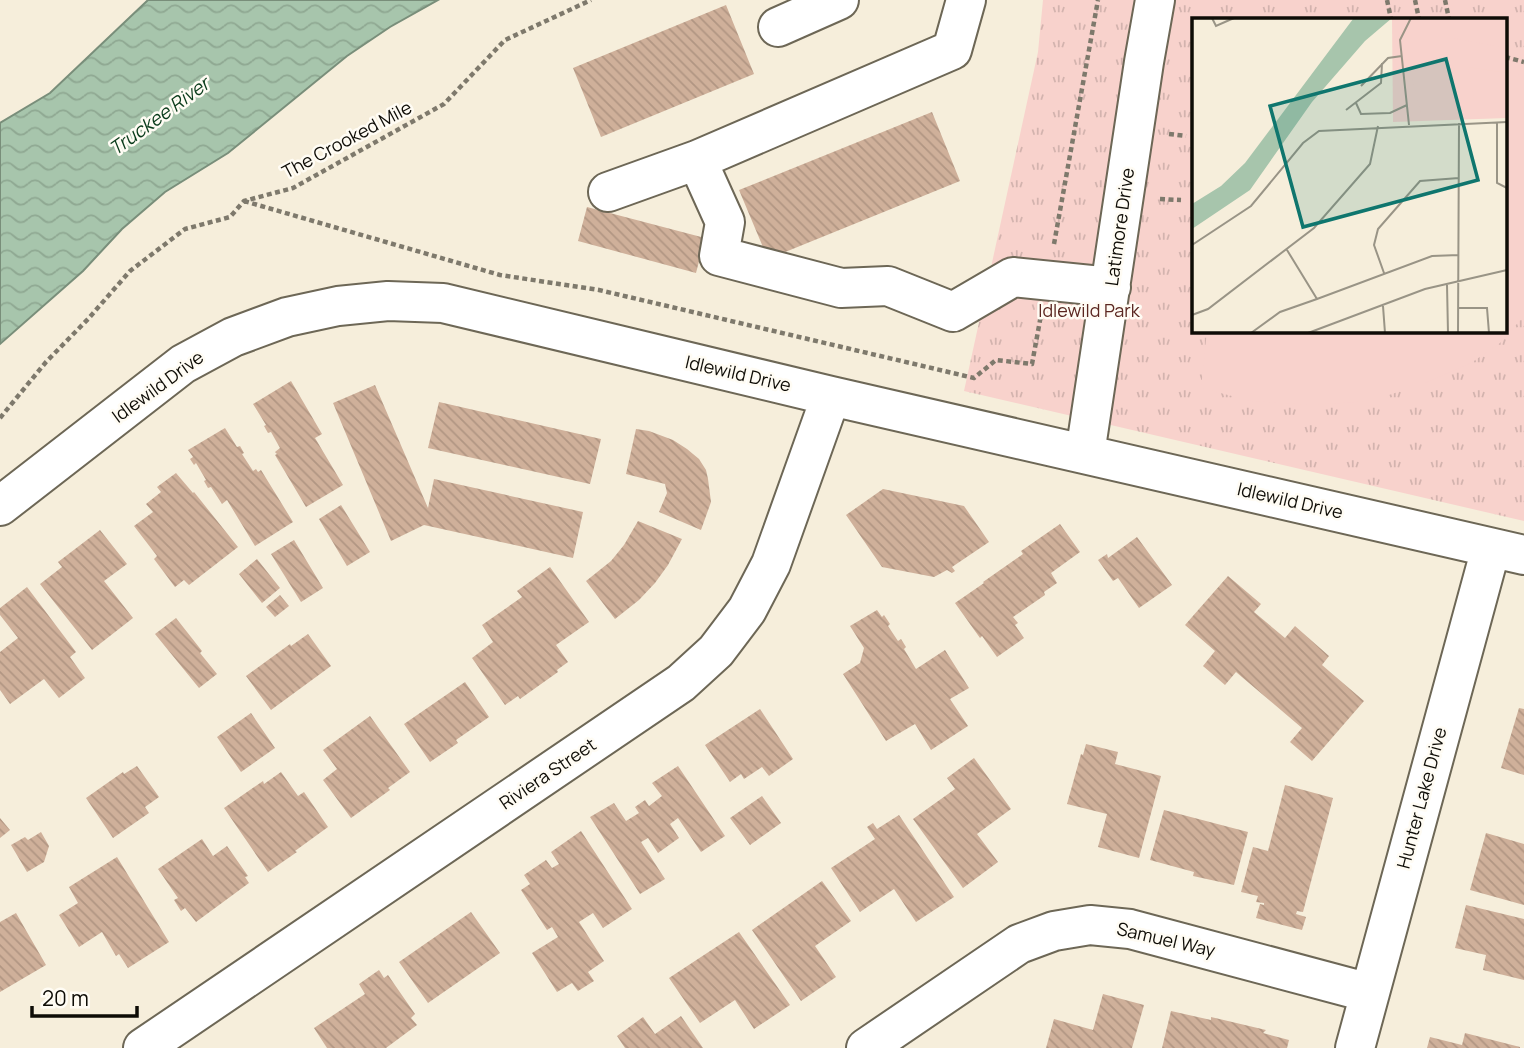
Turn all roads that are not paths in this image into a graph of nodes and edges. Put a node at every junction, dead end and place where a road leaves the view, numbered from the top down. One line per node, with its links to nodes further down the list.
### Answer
1 (839, 0): 4 (street)
2 (965, 0): 5 (street)
3 (1155, 0): 7 (street, Latimore Drive)
4 (778, 27)
5 (697, 160): 6 (street); 7 (street)
6 (608, 192)
7 (1111, 287): 9 (street, Latimore Drive)
8 (831, 396): 9 (street, Idlewild Drive); 10 (street, Idlewild Drive); 13 (street, Riviera Street)
9 (1085, 454): 11 (street, Idlewild Drive)
10 (0, 506)
11 (1507, 551): 12 (street, Hunter Lake Drive)
12 (1370, 993): 14 (street, Samuel Way); 15 (street, Hunter Lake Drive)
13 (143, 1048)
14 (866, 1048)
15 (1355, 1048)

